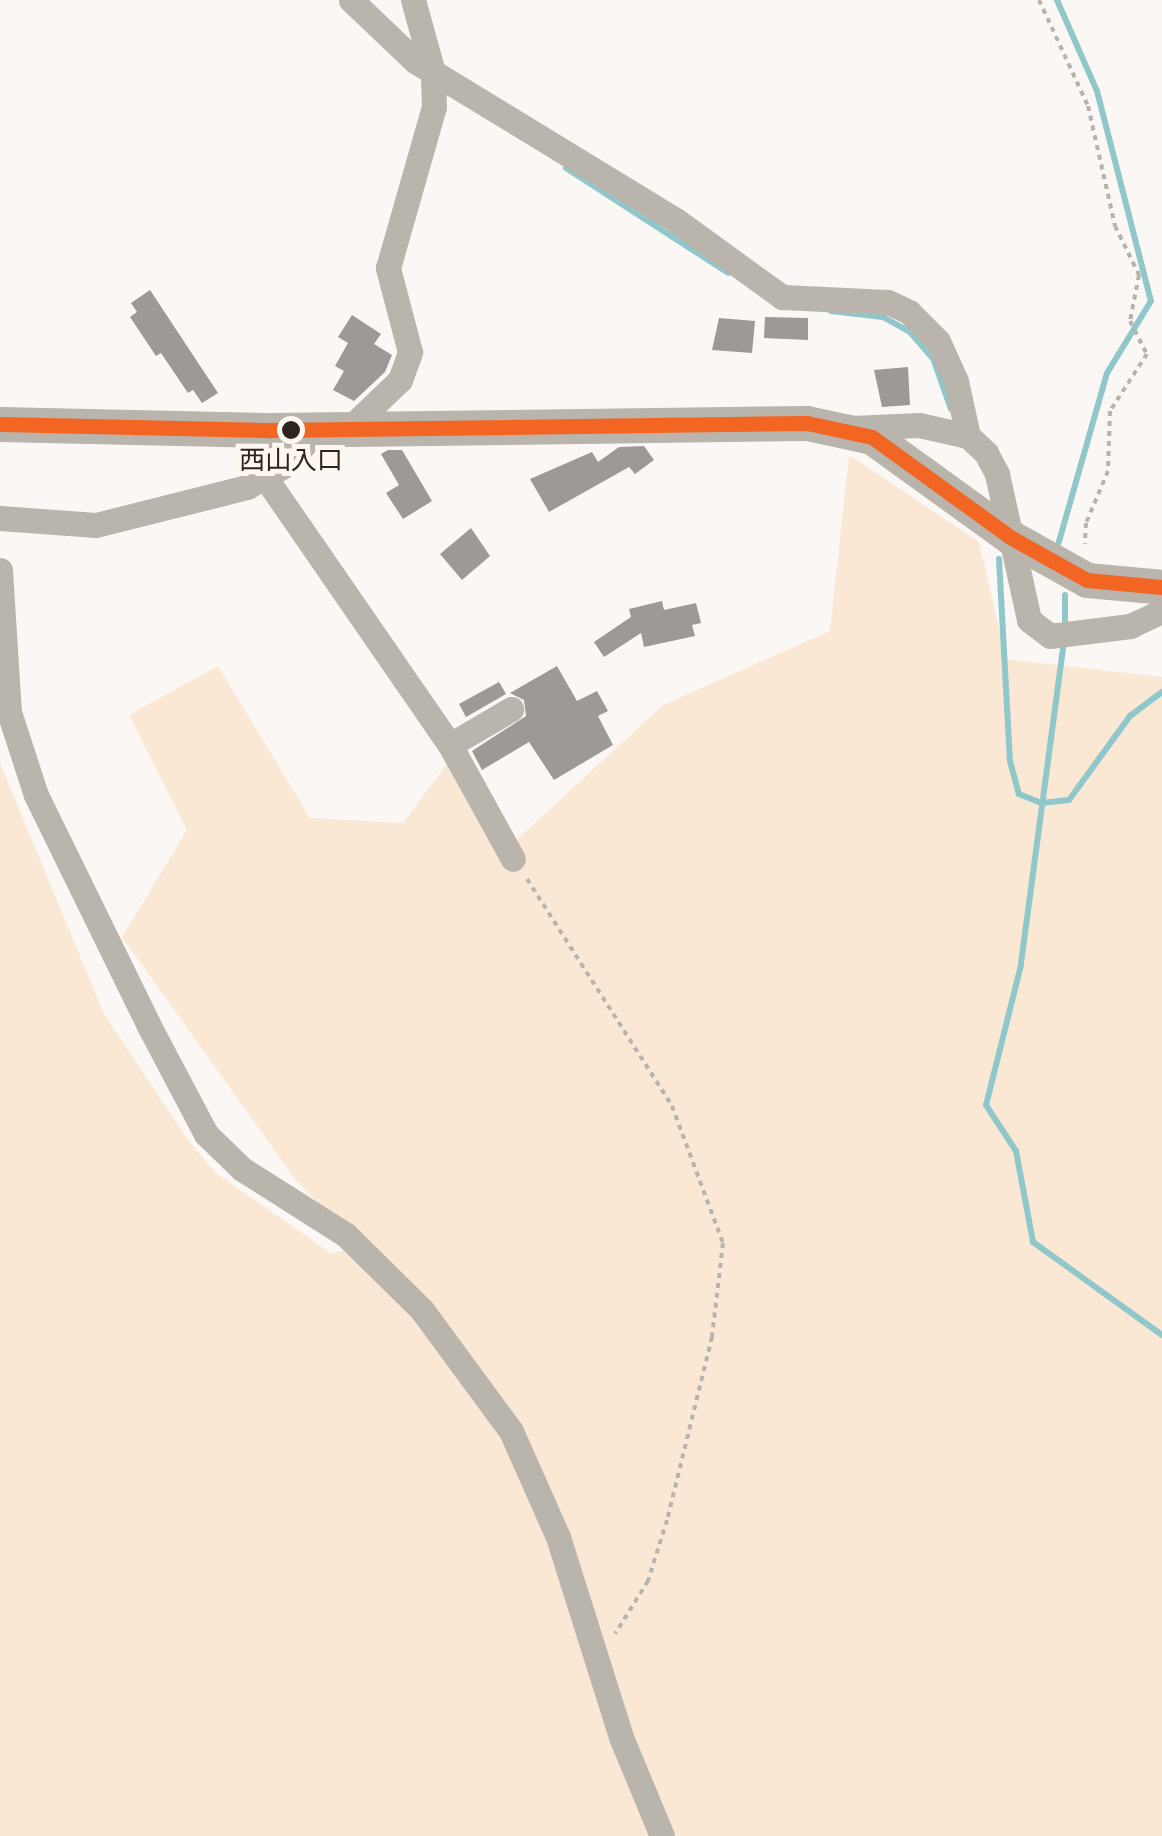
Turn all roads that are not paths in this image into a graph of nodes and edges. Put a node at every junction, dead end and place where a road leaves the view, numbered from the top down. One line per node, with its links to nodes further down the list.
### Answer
1 (352, 0): 3 (street)
2 (412, 0): 3 (street)
3 (434, 72): 5 (street); 7 (street)
4 (0, 424): 5 (main road)
5 (337, 425): 6 (main road); 8 (street)
6 (847, 430): 7 (street); 10 (main road)
7 (968, 436): 10 (street)
8 (266, 476): 9 (street); 15 (street)
9 (0, 518)
10 (1010, 537): 12 (main road); 13 (street)
11 (0, 570): 17 (street)
12 (1162, 587)
13 (1162, 611)
14 (511, 709): 15 (street)
15 (450, 745): 16 (street)
16 (513, 859)
17 (662, 1836)

